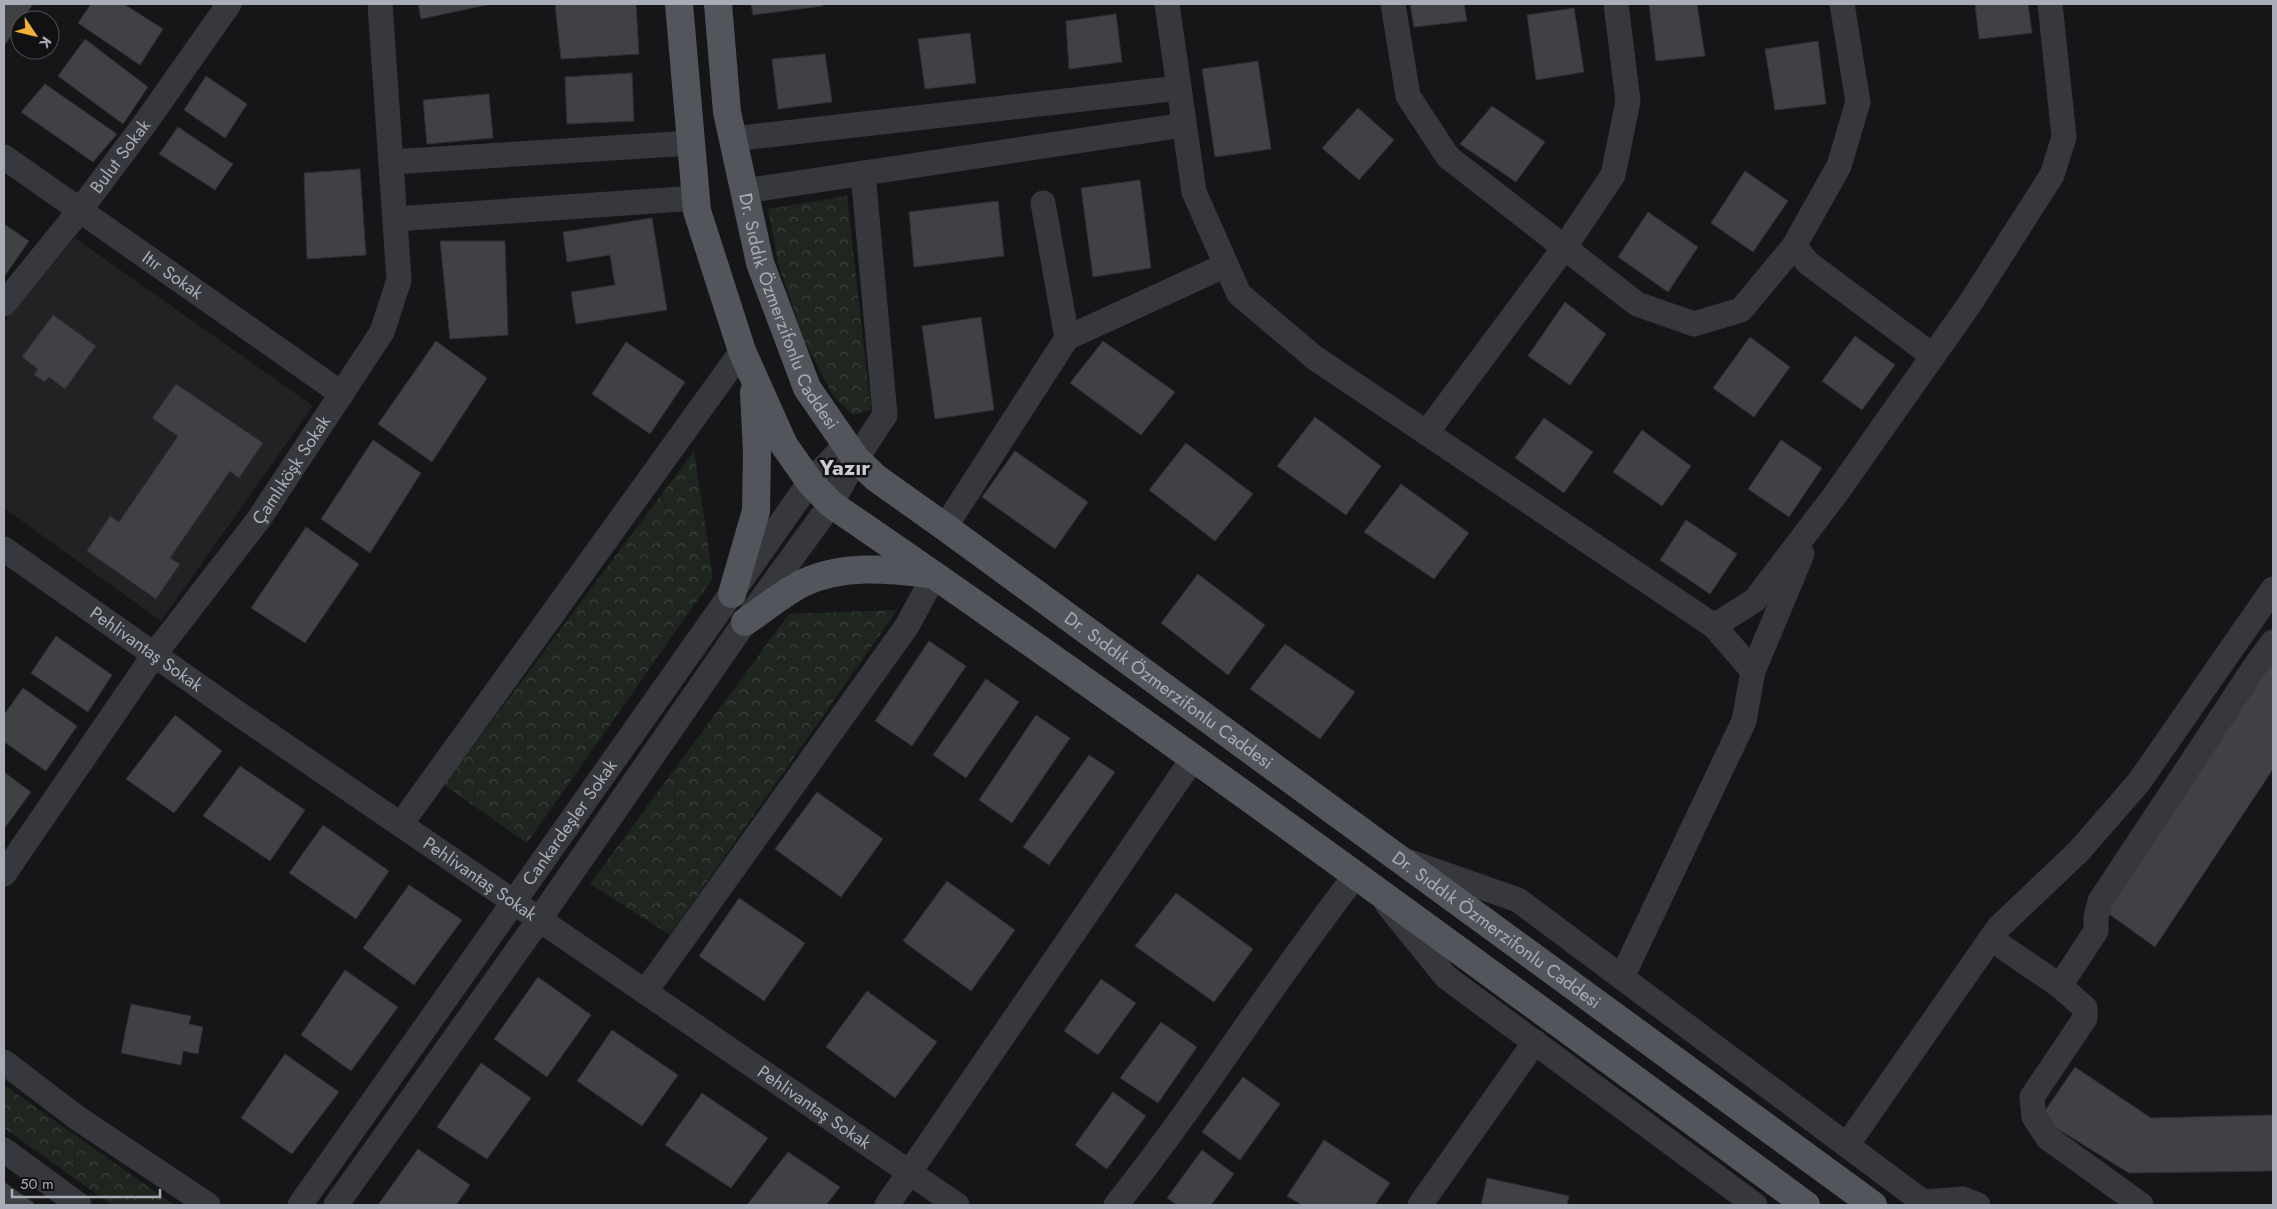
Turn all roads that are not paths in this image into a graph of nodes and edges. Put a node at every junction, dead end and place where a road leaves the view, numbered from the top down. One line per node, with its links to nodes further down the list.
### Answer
1 (229, 4): 20 (street, Bulut Sokak)
2 (380, 4): 15 (street, Çamlıköşk Sokak)
3 (679, 4): 13 (main road)
4 (718, 4): 12 (main road, Dr. Sıddık Özmerzifonlu Caddesi)
5 (1167, 4): 10 (street)
6 (1393, 4): 23 (street)
7 (1616, 4): 23 (street)
8 (1842, 4): 22 (street)
9 (2050, 4): 28 (street)
10 (1179, 88): 11 (street); 12 (street)
11 (1184, 125): 16 (street); 24 (street)
12 (733, 139): 17 (main road, Dr. Sıddık Özmerzifonlu Caddesi)
13 (691, 143): 15 (street); 18 (main road)
14 (4, 157): 20 (street, Itır Sokak)
15 (391, 162): 21 (street, Çamlıköşk Sokak)
16 (863, 173): 17 (street); 32 (street)
17 (744, 191): 32 (main road, Dr. Sıddık Özmerzifonlu Caddesi)
18 (696, 198): 21 (street); 27 (main road)
19 (1044, 203): 26 (street)
20 (80, 210): 25 (street, Bulut Sokak); 30 (street, Itır Sokak)
21 (395, 219): 30 (street, Çamlıköşk Sokak)
22 (1794, 246): 23 (street); 28 (street)
23 (1564, 248): 31 (street)
24 (1226, 265): 26 (street); 31 (street)
25 (4, 304)
26 (1067, 338): 36 (street)
27 (742, 351): 29 (main road); 47 (street)
28 (1933, 356): 34 (street)
29 (753, 375): 33 (main road); 40 (main road)
30 (342, 394): 44 (street, Çamlıköşk Sokak)
31 (1427, 432): 42 (street)
32 (851, 452): 33 (street, Cankardeşler Sokak); 35 (street, Cankardeşler Sokak); 36 (main road, Dr. Sıddık Özmerzifonlu Caddesi)
33 (810, 482): 35 (main road); 40 (street, Cankardeşler Sokak)
34 (1835, 495): 42 (street); 45 (street)
35 (831, 504): 38 (main road); 41 (street, Cankardeşler Sokak)
36 (945, 527): 48 (main road, Dr. Sıddık Özmerzifonlu Caddesi)
37 (4, 549): 44 (street, Pehlivantaş Sokak)
38 (935, 574): 41 (main road); 46 (main road); 56 (street)
39 (2273, 589): 53 (street)
40 (732, 594): 51 (street, Cankardeşler Sokak)
41 (745, 622): 52 (street, Cankardeşler Sokak)
42 (1714, 626): 45 (street)
43 (2273, 642): 55 (street)
44 (154, 655): 47 (street, Pehlivantaş Sokak); 49 (street, Çamlıköşk Sokak)
45 (1753, 671): 54 (street)
46 (1194, 757): 50 (main road); 61 (street)
47 (401, 824): 51 (street, Pehlivantaş Sokak)
48 (1394, 856): 54 (street); 73 (main road, Dr. Sıddık Özmerzifonlu Caddesi)
49 (4, 874)
50 (1365, 882): 57 (street); 69 (street); 72 (main road)
51 (514, 902): 52 (street, Pehlivantaş Sokak); 65 (street, Cankardeşler Sokak)
52 (539, 920): 56 (street, Pehlivantaş Sokak); 66 (street, Cankardeşler Sokak)
53 (1991, 939): 55 (street); 59 (street)
54 (1622, 977): 59 (street)
55 (2060, 986): 75 (street)
56 (645, 992): 61 (street, Pehlivantaş Sokak)
57 (1534, 1042): 70 (street); 71 (street)
58 (4, 1062): 64 (street)
59 (1847, 1145): 62 (street)
60 (4, 1150): 63 (street)
61 (909, 1172): 67 (street); 68 (street, Pehlivantaş Sokak)
62 (1926, 1204): 74 (street)
63 (79, 1205)
64 (208, 1205)
65 (301, 1205)
66 (336, 1205)
67 (887, 1205)
68 (957, 1205)
69 (1116, 1205)
70 (1420, 1205)
71 (1755, 1205)
72 (1806, 1205)
73 (1873, 1205)
74 (1978, 1205)
75 (2141, 1205)

